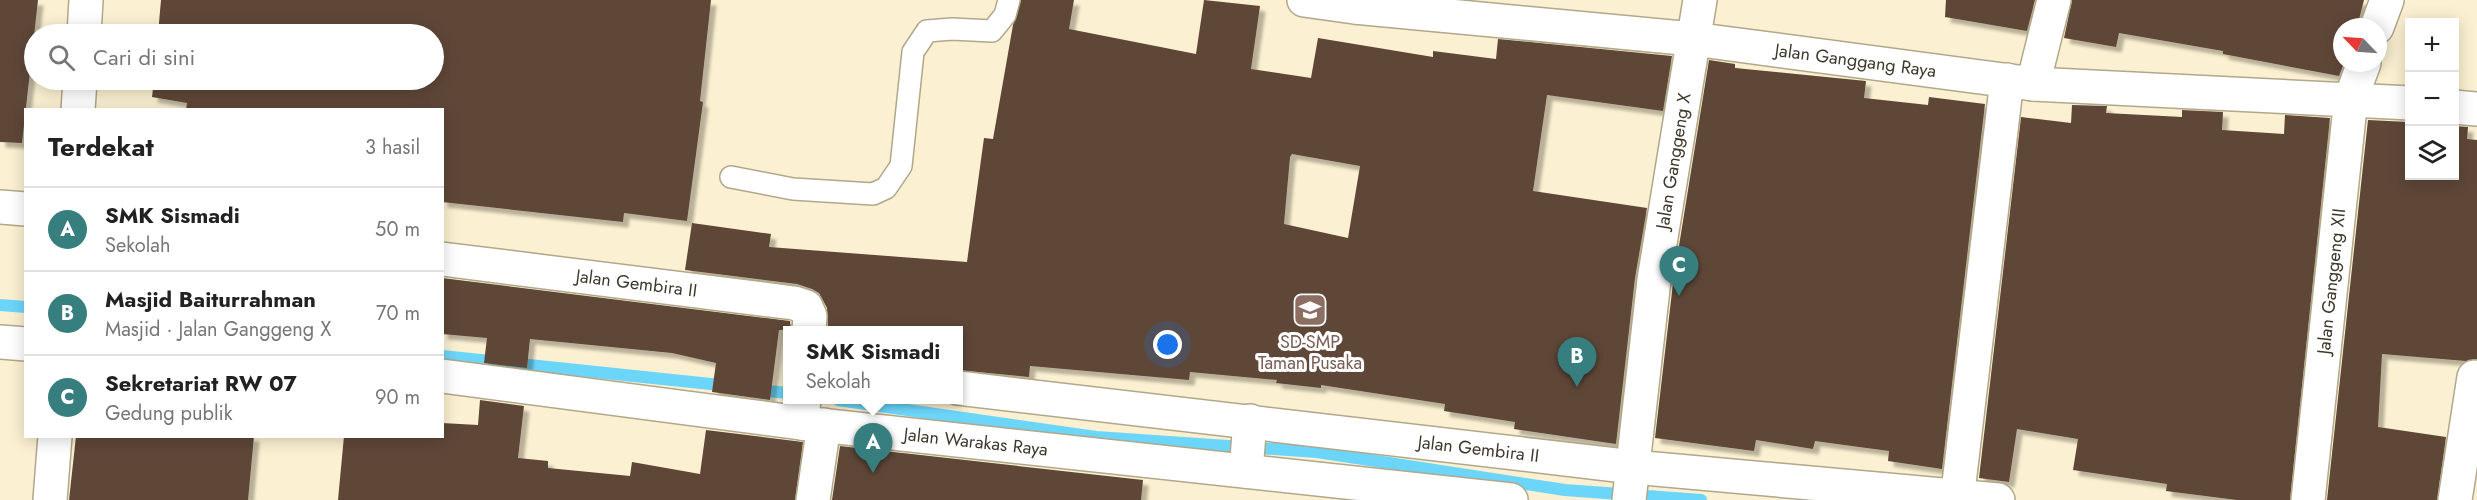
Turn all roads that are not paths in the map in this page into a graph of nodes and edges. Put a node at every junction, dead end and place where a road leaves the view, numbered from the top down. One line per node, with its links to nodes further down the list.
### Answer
1 (86, 0): 9 (street)
2 (1009, 0): 19 (lane)
3 (1304, 0): 7 (street, Jalan Ganggang Raya)
4 (1700, 0): 10 (street, Jalan Ganggeng X)
5 (2054, 0): 12 (street)
6 (2387, 0): 8 (street)
7 (1354, 4): 10 (street, Jalan Ganggang Raya)
8 (2380, 18)
9 (85, 24)
10 (1693, 39): 12 (street, Jalan Ganggang Raya); 32 (street, Jalan Ganggeng X)
11 (2361, 72): 14 (street, Jalan Ganggeng XII)
12 (2020, 82): 14 (street, Jalan Ganggang Raya); 33 (street)
13 (79, 90): 17 (street)
14 (2351, 98): 15 (street, Jalan Ganggang Raya); 38 (street, Jalan Ganggeng XII)
15 (2405, 103)
16 (2459, 107): 18 (street)
17 (78, 108)
18 (2477, 109)
19 (731, 177)
20 (0, 207): 21 (street)
21 (24, 209)
22 (444, 259): 23 (street, Jalan Gembira II)
23 (809, 326)
24 (0, 342): 25 (street)
25 (24, 344)
26 (444, 376): 29 (street, Jalan Warakas Raya)
27 (2474, 377): 39 (street)
28 (963, 389): 31 (street, Jalan Gembira II)
29 (808, 415): 31 (street, Jalan Warakas Raya); 35 (street)
30 (55, 438): 34 (street)
31 (1248, 445): 32 (street, Jalan Gembira II); 36 (street, Jalan Warakas Raya)
32 (1630, 485): 33 (street, Jalan Gembira II)
33 (1957, 498): 37 (street, Jalan Gembira II)
34 (50, 500)
35 (813, 500)
36 (1511, 500)
37 (1998, 500)
38 (2308, 500)
39 (2455, 500)

